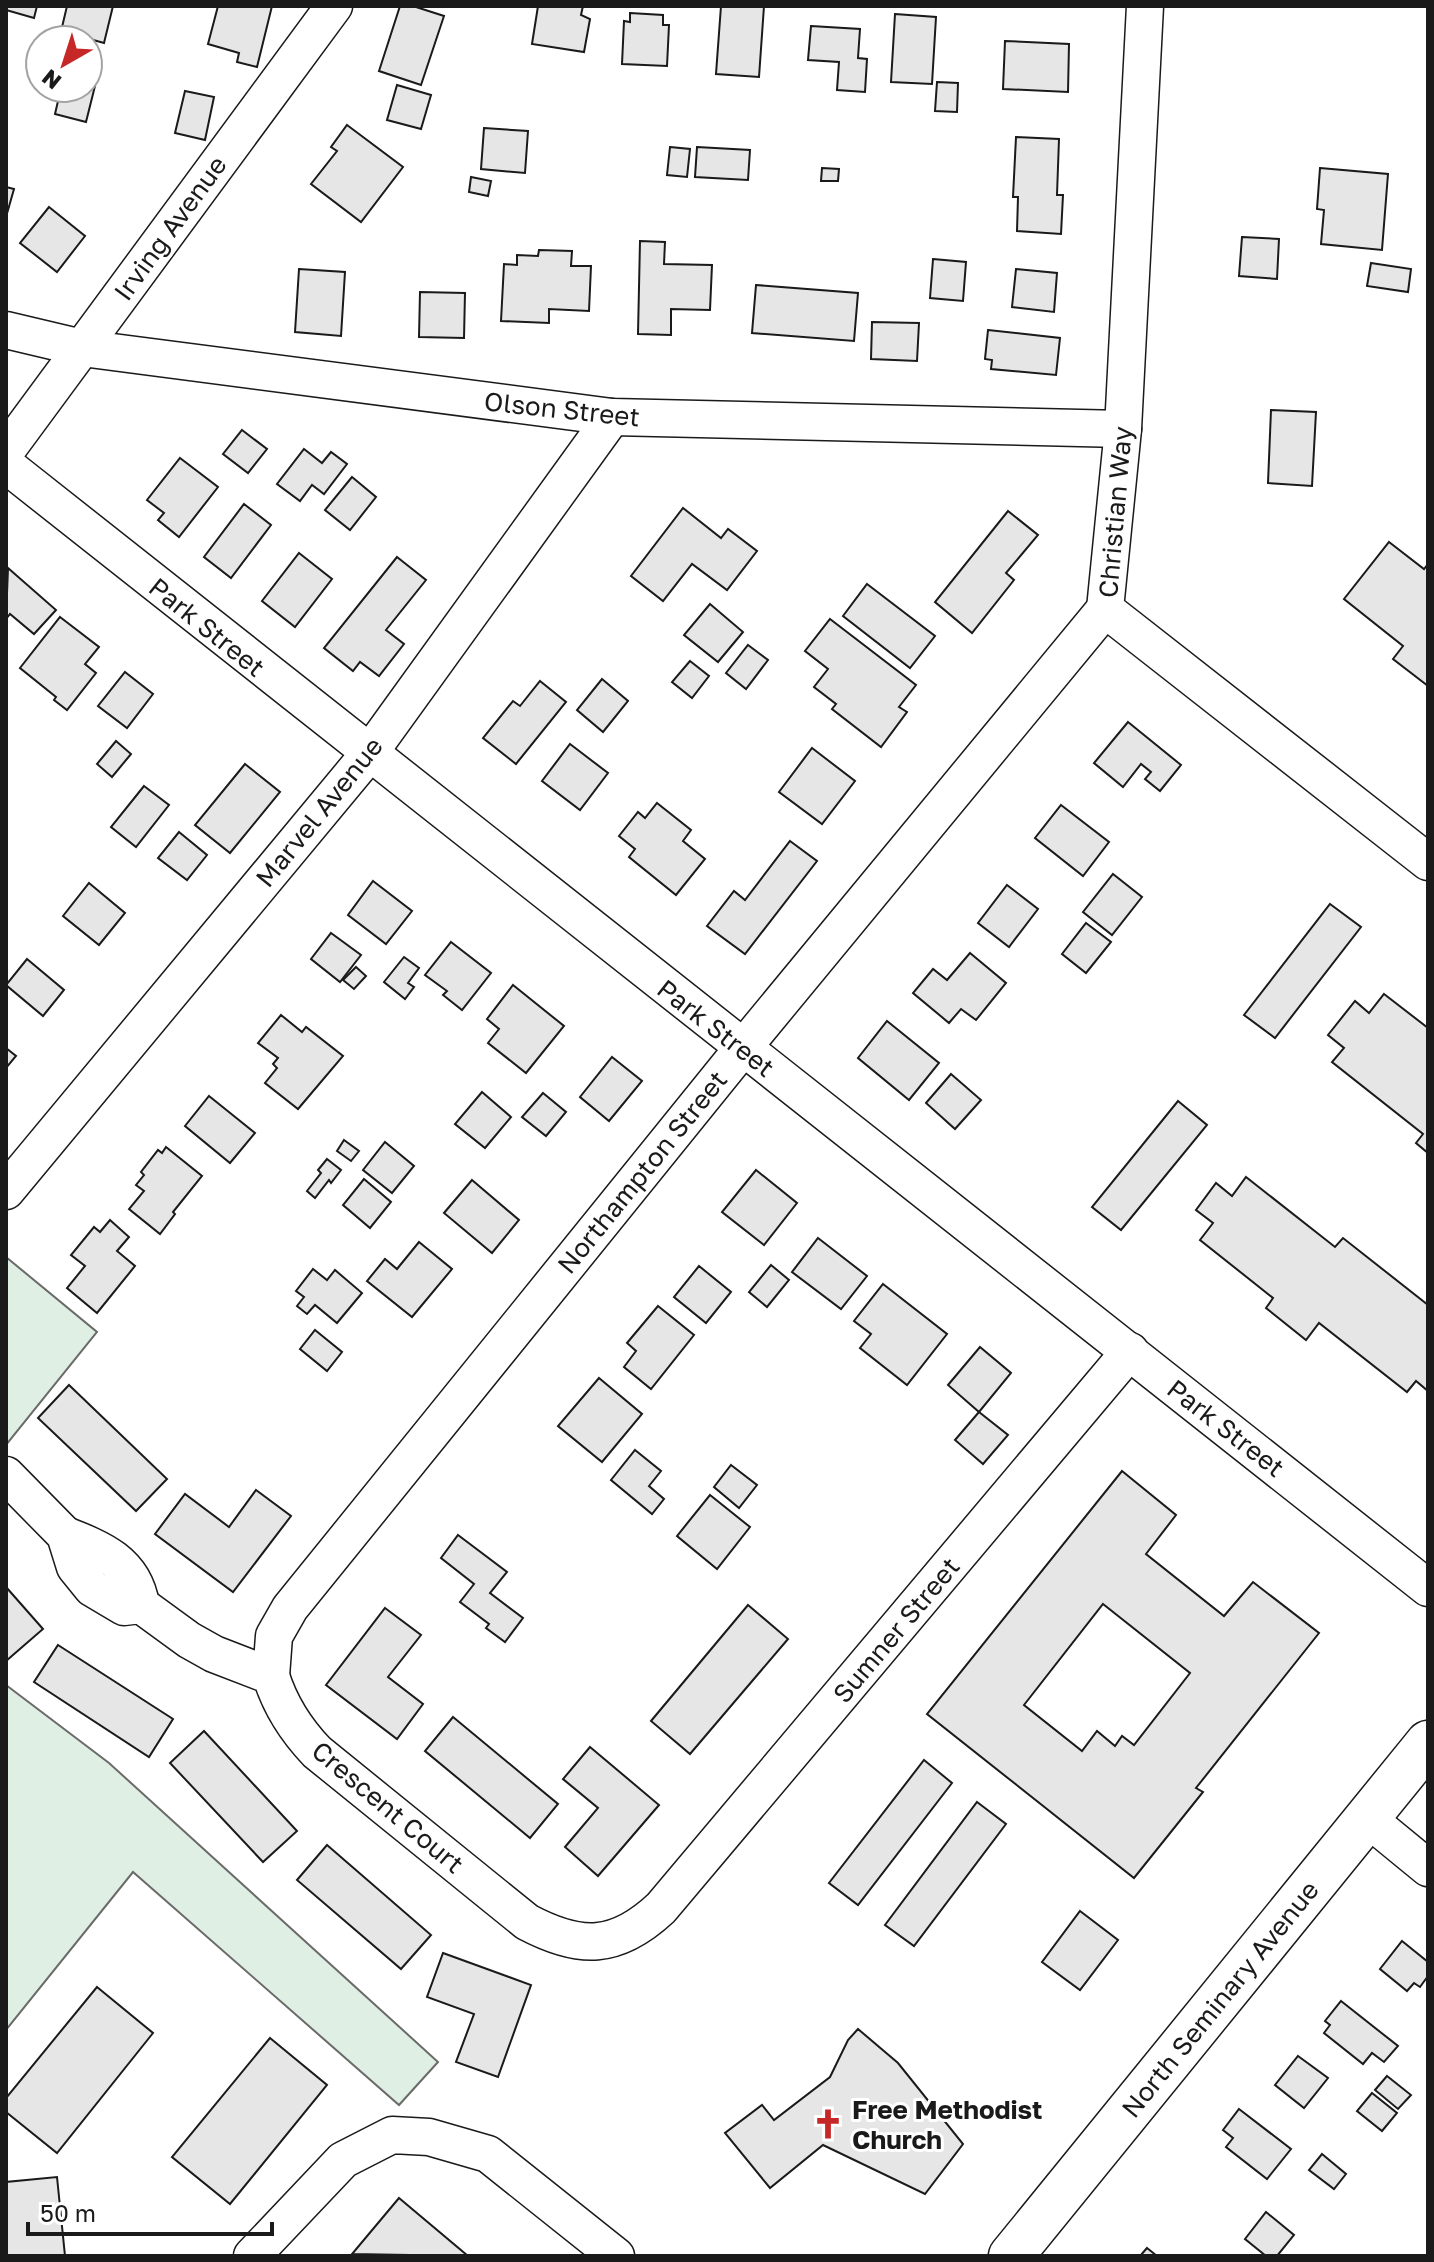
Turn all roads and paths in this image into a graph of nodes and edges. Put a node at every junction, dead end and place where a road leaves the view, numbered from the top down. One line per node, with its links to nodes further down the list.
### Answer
1 (334, 6): 4 (street, Irving Avenue)
2 (1145, 6): 6 (street, Christian Way)
3 (6, 330): 4 (street, Olson Street)
4 (82, 348): 5 (street, Olson Street); 7 (street, Irving Avenue)
5 (612, 417): 6 (street, Olson Street); 10 (street, Marvel Avenue)
6 (1123, 429): 9 (street, Christian Way)
7 (6, 451)
8 (6, 465): 10 (street, Park Street)
9 (1105, 609): 11 (street, Christian Way); 12 (street, Northampton Street)
10 (368, 755): 12 (street, Park Street); 13 (street, Marvel Avenue)
11 (1428, 862)
12 (742, 1049): 14 (street, Park Street); 17 (street, Northampton Street)
13 (6, 1191)
14 (1130, 1351): 16 (street, Park Street); 21 (street, Sumner Street)
15 (6, 1475): 17 (street)
16 (1428, 1588)
17 (271, 1676): 21 (street, Crescent Court)
18 (1428, 1743): 19 (main road, North Seminary Avenue)
19 (1367, 1818): 20 (street); 24 (main road, North Seminary Avenue)
20 (1428, 1868)
21 (661, 1908)
22 (252, 2256): 23 (street)
23 (616, 2256)
24 (1011, 2256)

